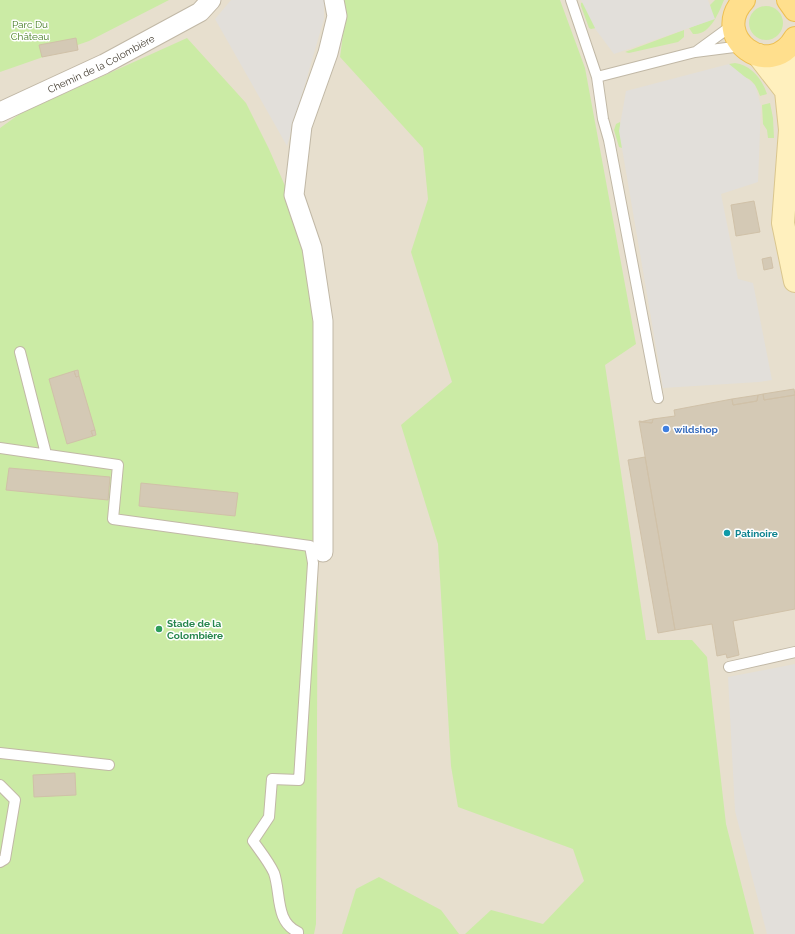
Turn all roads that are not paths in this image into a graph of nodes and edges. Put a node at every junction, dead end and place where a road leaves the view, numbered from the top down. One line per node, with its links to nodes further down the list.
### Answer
1 (334, 0): 17 (street)
2 (571, 0): 9 (lane)
3 (744, 0): 5 (main road)
4 (205, 6): 11 (street, Chemin de la Colombière)
5 (734, 24): 7 (main road); 8 (lane)
6 (790, 44): 7 (main road); 10 (main road)
7 (750, 50): 8 (lane); 10 (main road)
8 (695, 52): 9 (lane)
9 (597, 77): 14 (lane)
10 (786, 91): 12 (main road)
11 (0, 112)
12 (795, 281)
13 (20, 352): 16 (lane)
14 (658, 398)
15 (0, 448): 16 (lane)
16 (46, 454): 24 (lane)
17 (323, 552)
18 (795, 652): 19 (lane)
19 (730, 667)
20 (0, 753): 21 (lane)
21 (109, 765)
22 (0, 785): 23 (lane)
23 (0, 862)
24 (298, 934)

